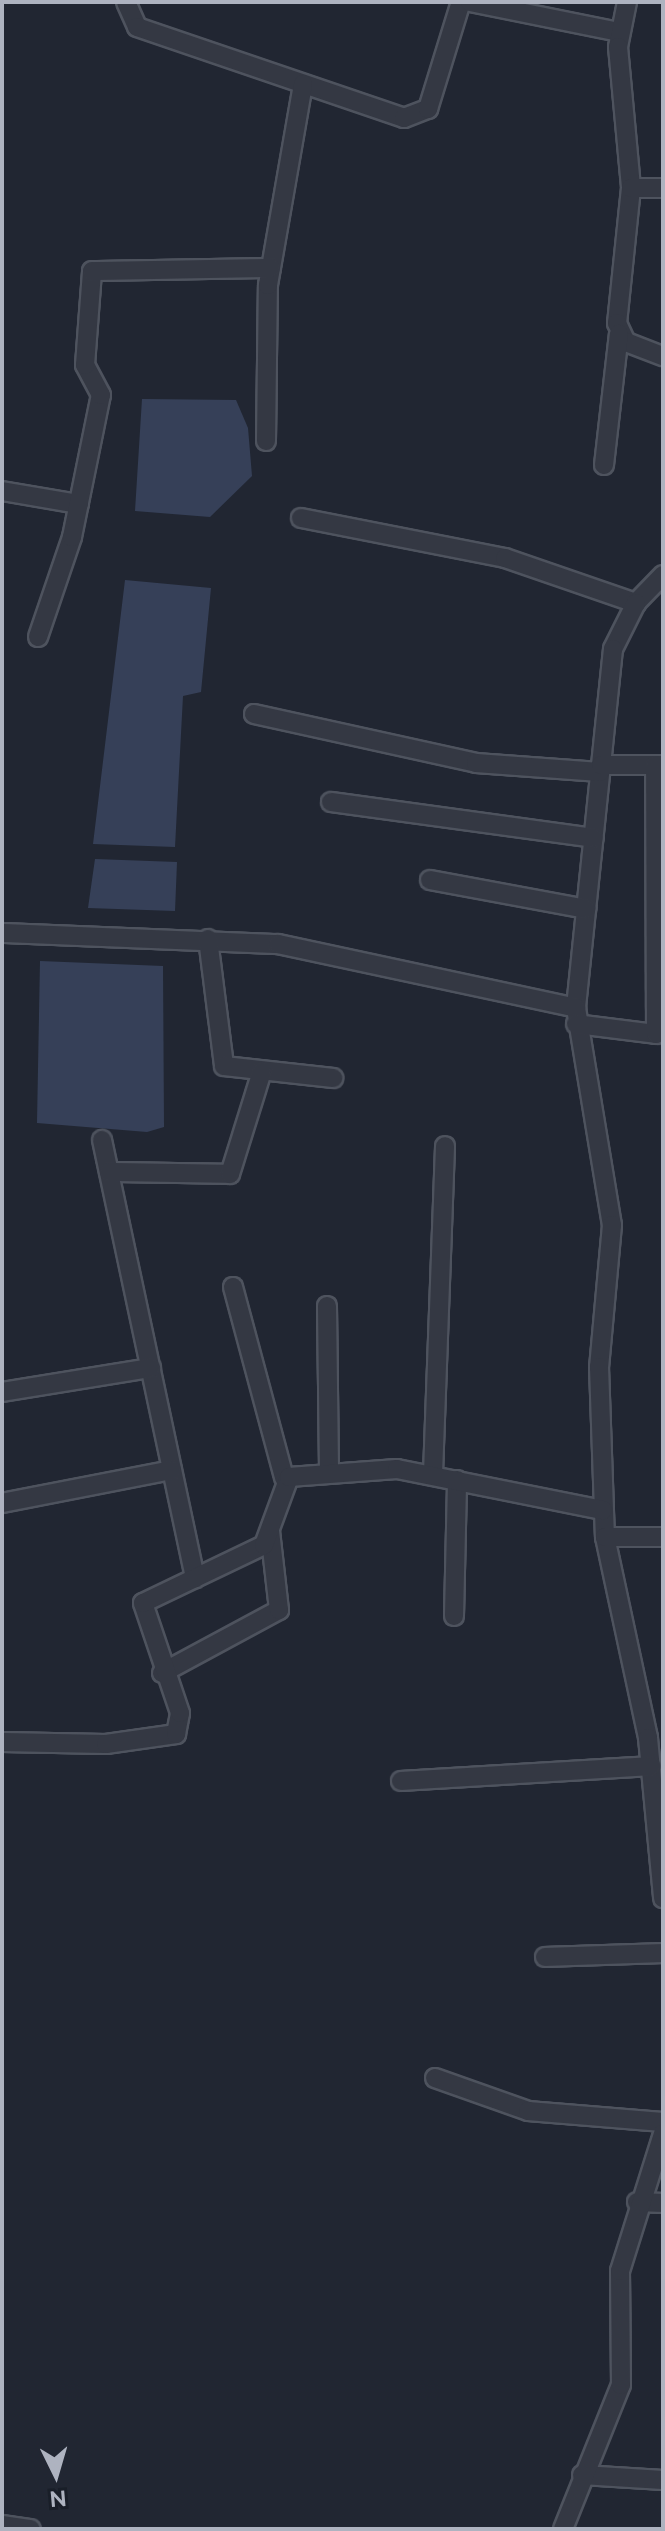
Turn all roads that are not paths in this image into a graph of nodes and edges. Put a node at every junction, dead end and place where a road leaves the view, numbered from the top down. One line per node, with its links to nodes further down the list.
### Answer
1 (126, 2): 6 (street)
2 (461, 2): 6 (street)
3 (470, 2): 5 (street)
4 (627, 2): 5 (street)
5 (619, 32): 7 (street)
6 (303, 84): 9 (street)
7 (631, 188): 8 (street); 10 (street)
8 (663, 188)
9 (271, 268): 12 (street); 15 (street)
10 (619, 334): 11 (street); 13 (street)
11 (663, 356)
12 (266, 441)
13 (604, 465)
14 (2, 491): 15 (street)
15 (79, 504): 19 (street)
16 (301, 518): 18 (street)
17 (663, 575): 18 (street)
18 (636, 603): 22 (street)
19 (38, 637)
20 (254, 714): 22 (street)
21 (659, 765): 22 (street); 29 (street)
22 (601, 768): 24 (street)
23 (331, 802): 24 (street)
24 (594, 838): 26 (street)
25 (430, 880): 26 (street)
26 (586, 909): 29 (street)
27 (2, 933): 28 (street)
28 (208, 939): 29 (street); 30 (street)
29 (576, 1016): 45 (street)
30 (262, 1071): 31 (street); 34 (street)
31 (333, 1078)
32 (102, 1140): 34 (street)
33 (445, 1146): 41 (street)
34 (109, 1172): 37 (street)
35 (233, 1287): 42 (street)
36 (327, 1306): 40 (street)
37 (151, 1368): 38 (street); 39 (street)
38 (2, 1392)
39 (172, 1470): 44 (street); 49 (street)
40 (329, 1470): 41 (street); 42 (street)
41 (433, 1474): 43 (street)
42 (284, 1478): 46 (street)
43 (457, 1480): 45 (street); 50 (street)
44 (2, 1503)
45 (603, 1510): 47 (street)
46 (270, 1531): 49 (street); 51 (street)
47 (605, 1537): 48 (street); 53 (street)
48 (663, 1537)
49 (195, 1578): 51 (street)
50 (454, 1616)
51 (162, 1673): 52 (street)
52 (2, 1742)
53 (656, 1774): 54 (street); 55 (street)
54 (401, 1781)
55 (662, 1890)
56 (663, 1953): 57 (street)
57 (545, 1957)
58 (435, 2078): 59 (street)
59 (663, 2122)
60 (663, 2134): 61 (street)
61 (637, 2202): 62 (street); 63 (street)
62 (663, 2203)
63 (582, 2475): 64 (street); 67 (street)
64 (663, 2480)
65 (2, 2525): 66 (street)
66 (31, 2529)
67 (563, 2529)

